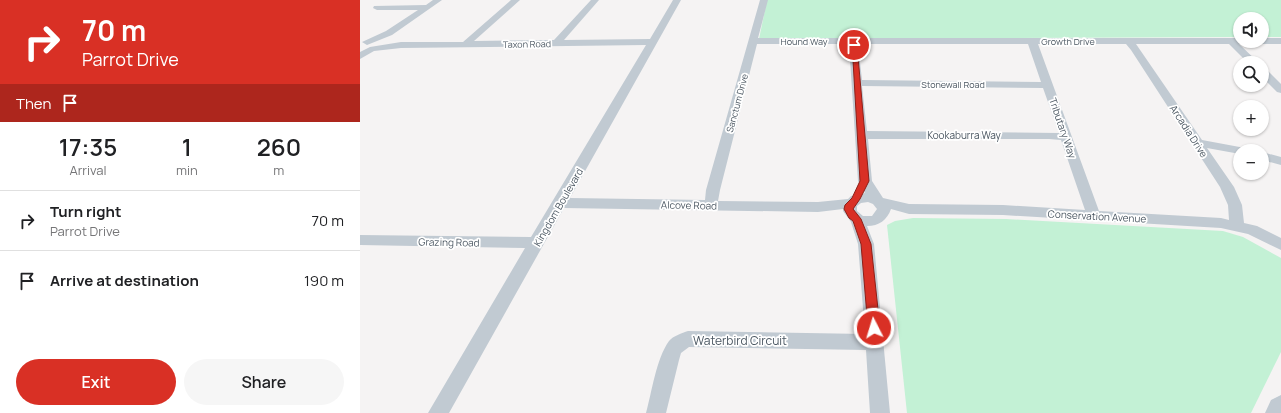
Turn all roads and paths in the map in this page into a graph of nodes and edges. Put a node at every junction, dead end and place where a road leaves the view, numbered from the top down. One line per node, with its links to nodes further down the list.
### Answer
1 (438, 0): 6 (street)
2 (516, 0): 19 (street)
3 (595, 0): 17 (street)
4 (677, 0): 15 (street, Kingdom Boulevard)
5 (764, 0): 10 (street, Sanctum Drive)
6 (427, 7): 7 (street); 8 (street)
7 (377, 8)
8 (389, 33): 14 (street); 20 (street)
9 (854, 38): 10 (street, Hound Way); 11 (street, Growth Drive); 24 (street)
10 (754, 41): 36 (street, Sanctum Drive)
11 (1032, 41): 12 (street, Growth Drive); 25 (street, Tributary Way)
12 (1128, 41): 13 (street, Growth Drive); 29 (street, Arcadia Drive)
13 (1231, 41): 16 (street, Growth Drive); 22 (street)
14 (383, 42): 18 (street); 20 (street)
15 (653, 42): 17 (street, Taxon Road); 35 (street, Kingdom Boulevard)
16 (1281, 42)
17 (557, 43): 19 (street, Taxon Road)
18 (401, 45): 19 (street, Taxon Road); 20 (street)
19 (464, 45)
20 (365, 46): 21 (street)
21 (360, 56)
22 (1247, 56)
23 (1269, 78): 26 (street)
24 (858, 83): 25 (street, Stonewall Road); 27 (street)
25 (1048, 85): 28 (street, Tributary Way)
26 (1281, 90)
27 (862, 135): 28 (street, Kookaburra Way); 33 (street)
28 (1066, 137): 39 (street, Tributary Way)
29 (1197, 143): 30 (street); 41 (street, Arcadia Drive)
30 (1233, 149)
31 (1269, 157): 32 (street)
32 (1281, 160)
33 (865, 181): 34 (street); 37 (street)
34 (878, 201): 37 (street); 38 (street, Conservation Avenue); 40 (street)
35 (560, 203): 36 (street, Alcove Road); 43 (street, Kingdom Boulevard)
36 (711, 205): 37 (street, Alcove Road)
37 (854, 209): 40 (street); 44 (street)
38 (909, 209): 39 (street, Conservation Avenue); 40 (street, Conservation Avenue)
39 (1094, 216): 41 (street, Conservation Avenue)
40 (880, 218): 44 (street)
41 (1237, 226): 45 (street, Conservation Avenue)
42 (363, 243): 43 (street, Grazing Road)
43 (537, 243): 48 (street, Kingdom Boulevard)
44 (866, 244): 46 (street)
45 (1281, 244)
46 (875, 342): 49 (street, Waterbird Circuit); 50 (street)
47 (1281, 405): 51 (street)
48 (438, 413)
49 (656, 413)
50 (880, 413)
51 (1275, 413)

